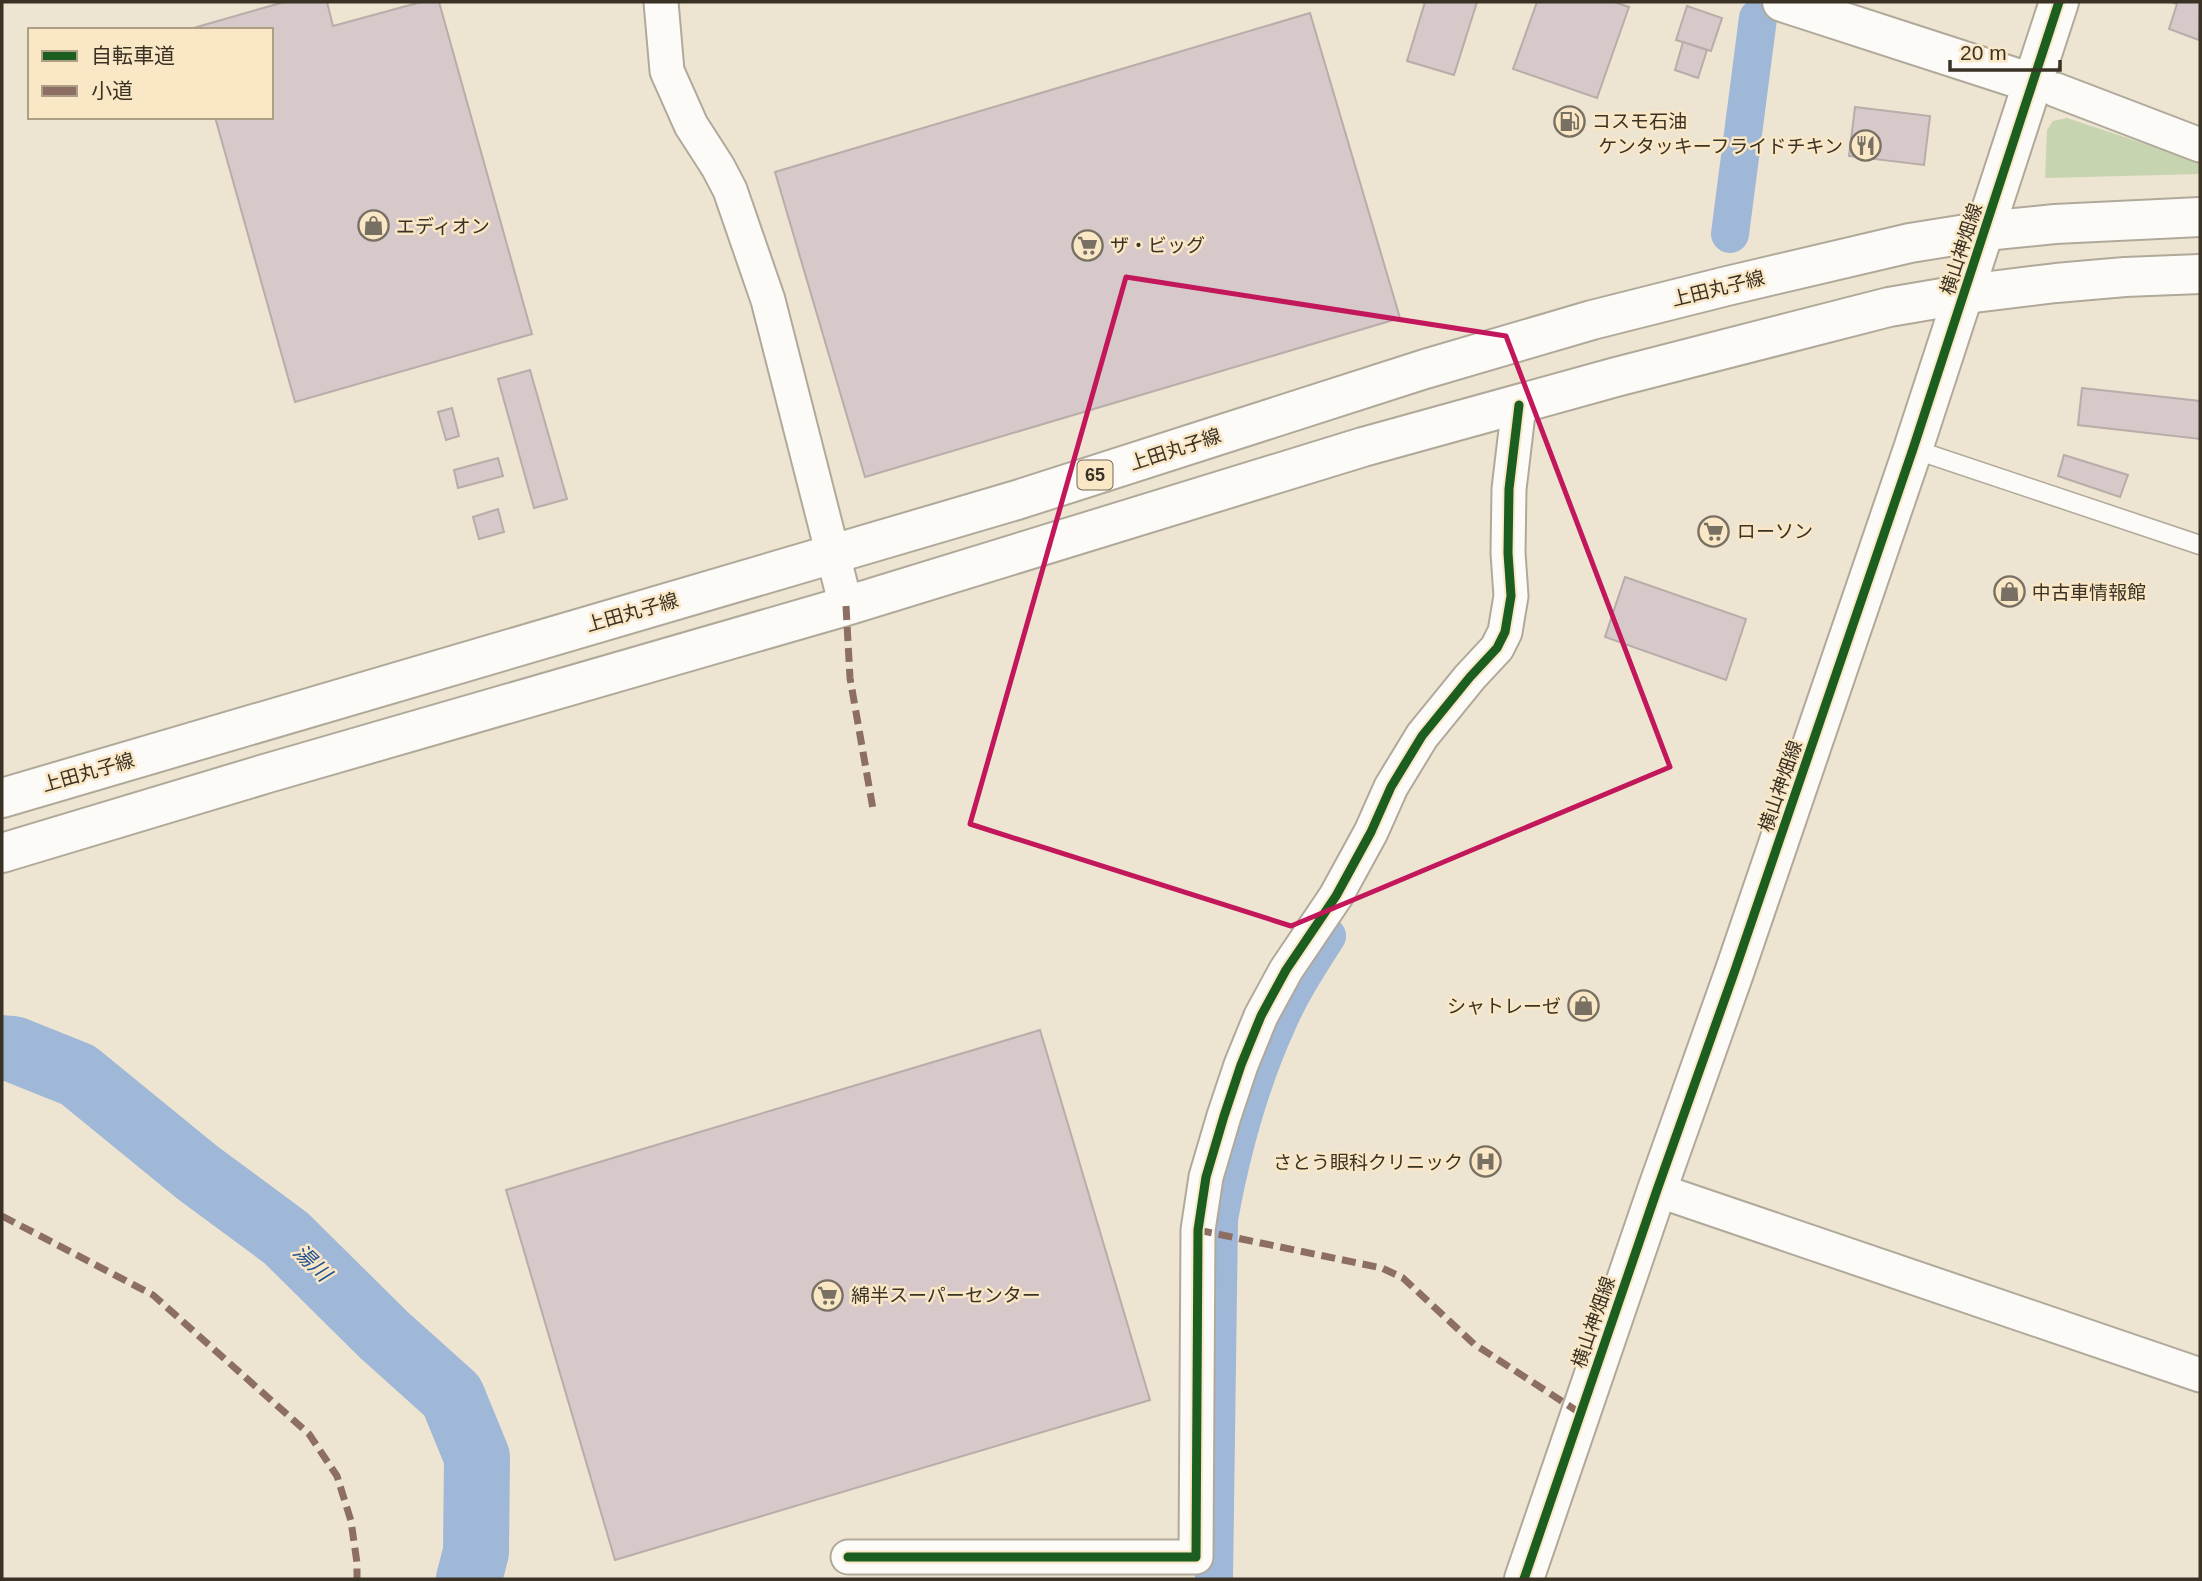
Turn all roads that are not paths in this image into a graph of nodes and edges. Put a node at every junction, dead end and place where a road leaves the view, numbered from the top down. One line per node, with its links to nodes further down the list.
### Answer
1 (661, 2): 13 (street)
2 (1782, 2): 4 (main road)
3 (2059, 2): 4 (main road, 横山神畑線)
4 (2044, 87): 5 (street); 7 (main road, 横山神畑線)
5 (2200, 145)
6 (2200, 217): 7 (main road, 上田丸子線 / 65)
7 (1985, 231): 9 (main road, 横山神畑線); 13 (main road, 上田丸子線 / 65)
8 (2200, 274): 9 (main road)
9 (1966, 294): 10 (main road); 11 (main road, 横山神畑線)
10 (1519, 405): 14 (main road); 19 (street)
11 (1913, 449): 12 (lane); 17 (main road, 横山神畑線)
12 (2200, 545)
13 (833, 553): 14 (street); 15 (main road, 上田丸子線 / 65)
14 (846, 606): 16 (main road)
15 (2, 798)
16 (2, 853)
17 (1657, 1190): 18 (street); 20 (main road, 横山神畑線)
18 (2200, 1375)
19 (848, 1557)
20 (1524, 1579)

